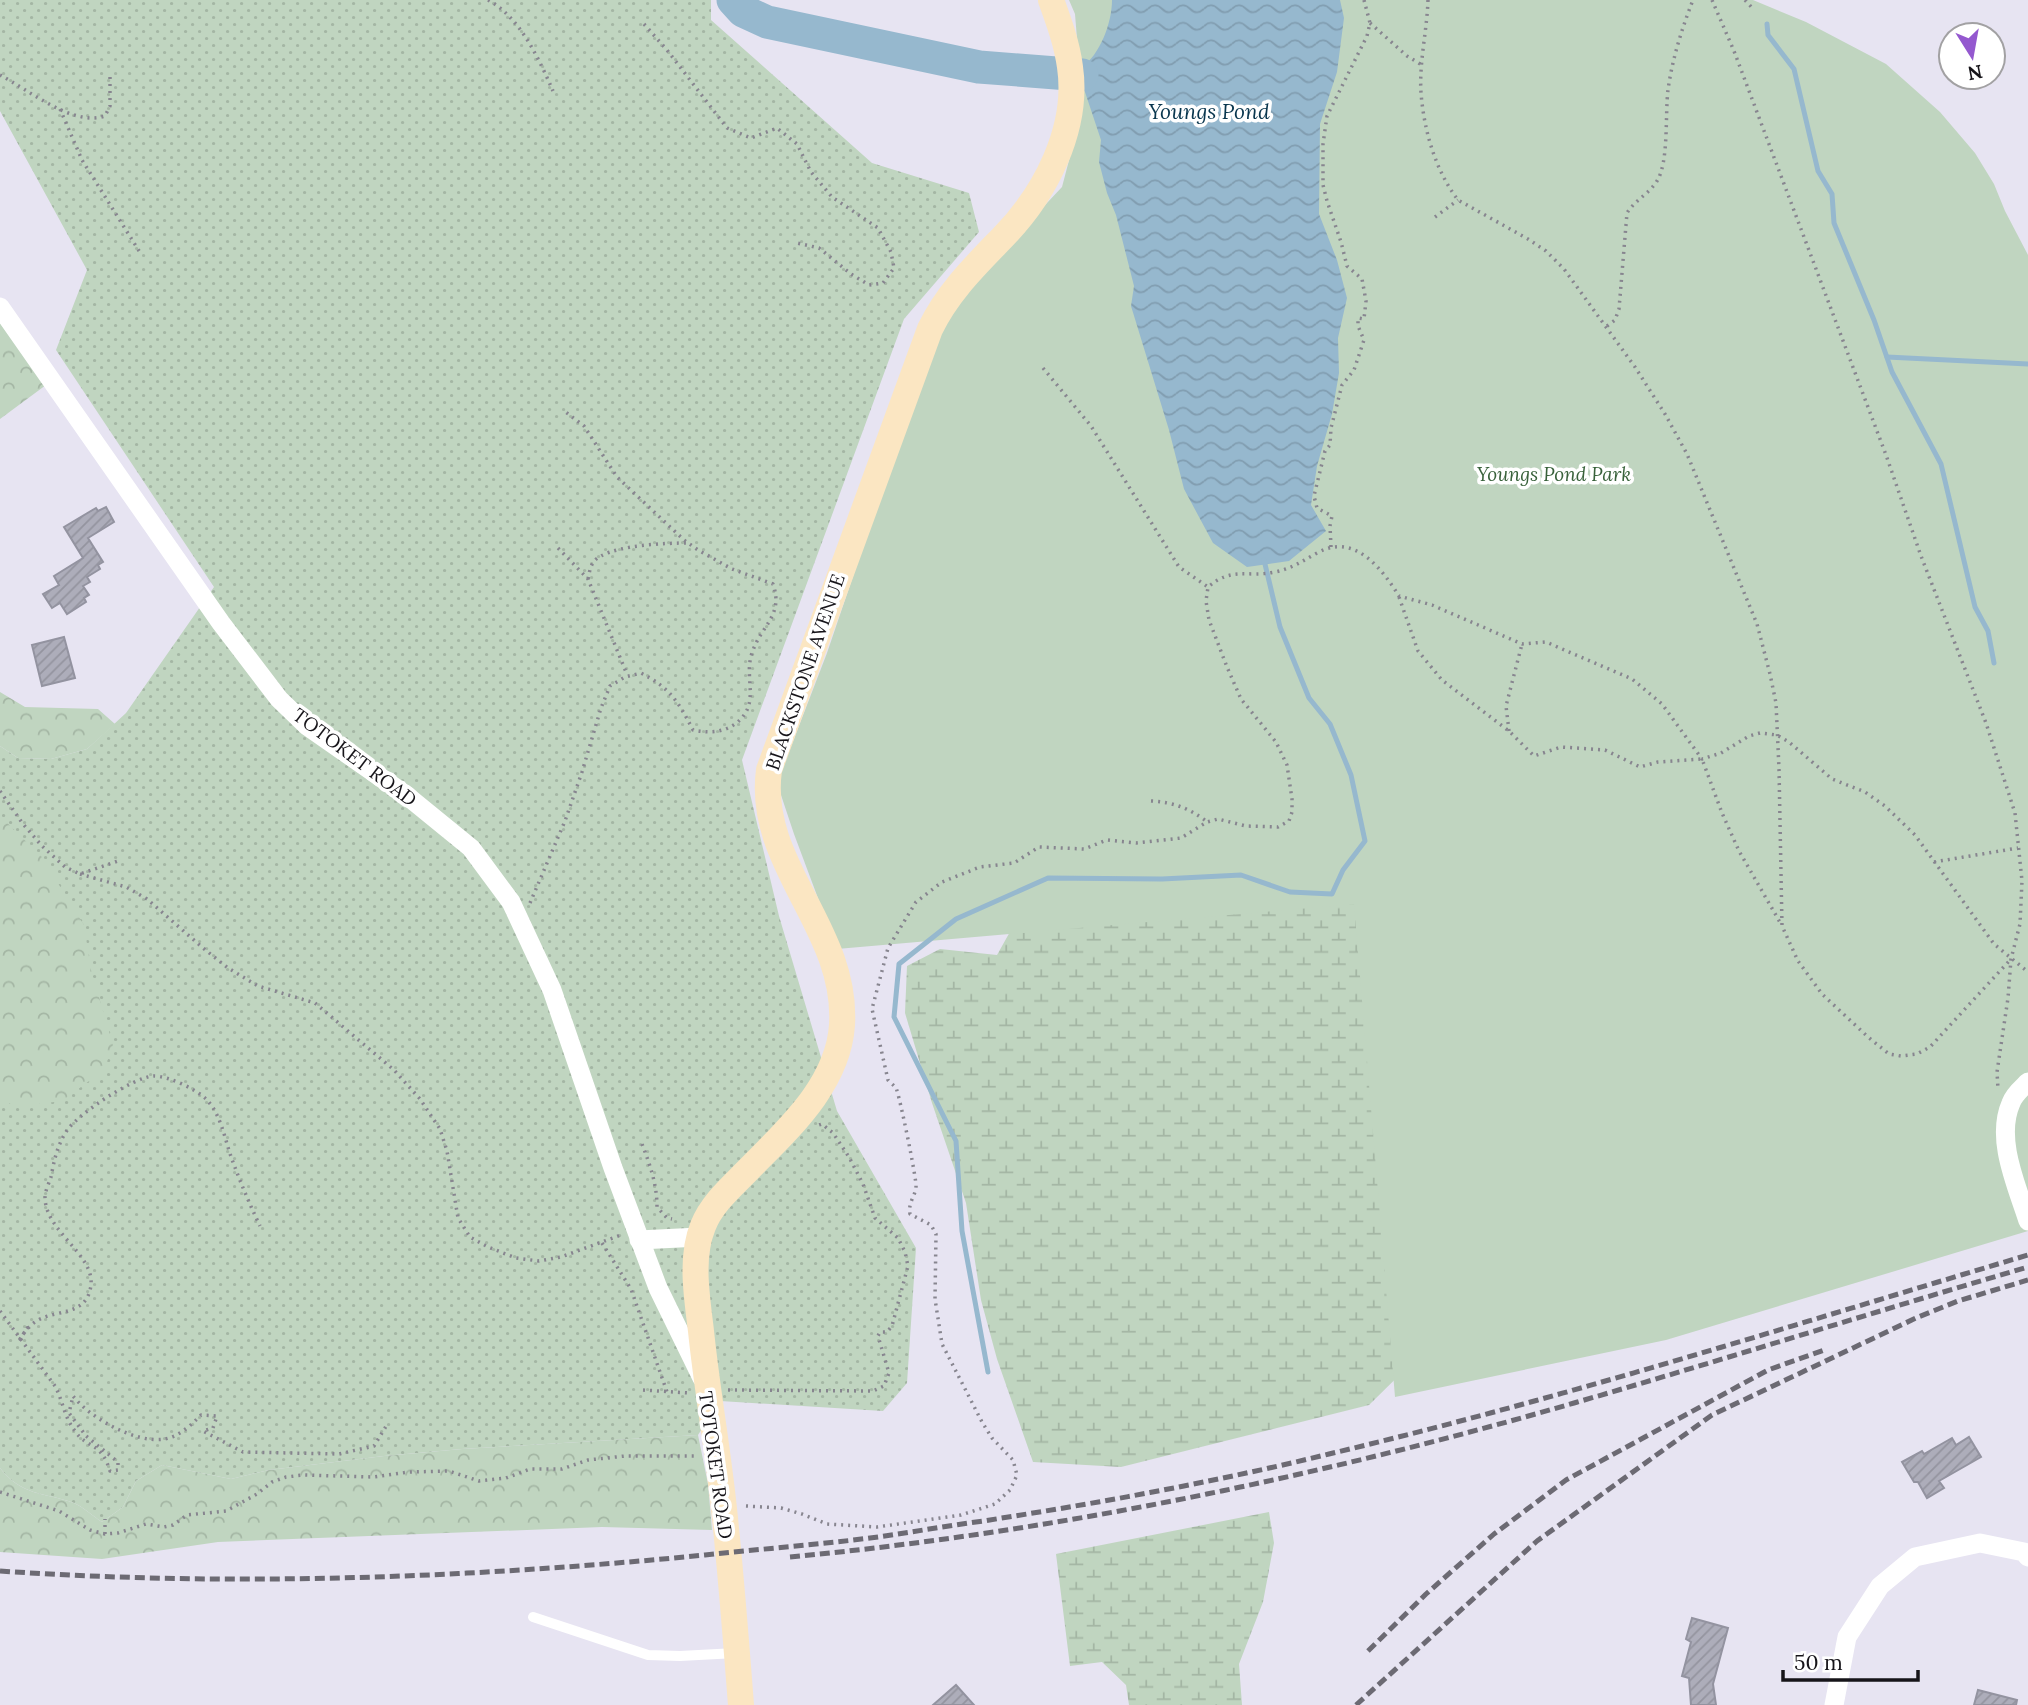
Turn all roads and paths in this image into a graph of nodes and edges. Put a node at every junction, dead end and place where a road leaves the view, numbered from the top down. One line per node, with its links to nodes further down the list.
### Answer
1 (488, 0): 14 (path)
2 (1051, 0): 54 (main road, BLACKSTONE AVENUE)
3 (1364, 0): 9 (path)
4 (1427, 0): 11 (path)
5 (1693, 0): 21 (path)
6 (1712, 0): 38 (path)
7 (1745, 0): 8 (path)
8 (1754, 10)
9 (1370, 23): 11 (path); 25 (path)
10 (643, 24): 18 (path)
11 (1422, 65): 16 (path)
12 (110, 74): 15 (path)
13 (0, 75): 15 (path)
14 (553, 90)
15 (60, 109): 19 (path)
16 (1458, 200): 17 (path); 21 (path)
17 (1435, 217)
18 (797, 243)
19 (141, 254)
20 (0, 307): 55 (street, TOTOKET ROAD)
21 (1607, 326): 33 (path)
22 (1043, 368): 28 (path)
23 (563, 410): 24 (path)
24 (688, 543): 27 (path); 43 (path)
25 (1331, 547): 28 (path); 29 (path)
26 (558, 548): 27 (path)
27 (588, 579): 31 (path)
28 (1208, 587): 37 (path)
29 (1399, 596): 30 (path); 32 (path)
30 (1522, 644): 32 (path); 34 (path)
31 (626, 672)
32 (1509, 731): 34 (path)
33 (1777, 735): 34 (path); 40 (path); 45 (path)
34 (1702, 759): 45 (path)
35 (0, 791): 41 (path)
36 (1151, 801): 37 (path)
37 (1207, 822): 65 (path)
38 (2019, 848): 40 (path); 46 (path)
39 (118, 861): 41 (path)
40 (1934, 862): 46 (path)
41 (80, 874): 56 (path)
42 (523, 896): 43 (path)
43 (530, 905): 44 (path)
44 (532, 913)
45 (1782, 926): 46 (path)
46 (2011, 959): 47 (path); 49 (path)
47 (2028, 972)
48 (2028, 1082): 49 (street)
49 (2011, 1103): 52 (street)
50 (814, 1127): 59 (path)
51 (642, 1144): 54 (path)
52 (2025, 1213)
53 (260, 1226): 58 (path)
54 (702, 1228): 55 (street); 59 (main road)
55 (633, 1236): 56 (path); 59 (street, TOTOKET ROAD)
56 (602, 1242): 61 (path)
57 (0, 1311): 58 (path)
58 (20, 1339): 62 (path)
59 (707, 1388): 61 (path); 63 (main road, TOTOKET ROAD)
60 (643, 1390): 61 (path)
61 (667, 1392)
62 (388, 1423)
63 (717, 1454): 65 (main road, TOTOKET ROAD); 67 (path)
64 (0, 1492): 67 (path)
65 (723, 1502): 70 (main road, TOTOKET ROAD)
66 (105, 1520): 67 (path)
67 (105, 1534)
68 (2027, 1551): 72 (street)
69 (533, 1617): 70 (lane)
70 (737, 1653): 71 (main road, TOTOKET ROAD)
71 (741, 1705)
72 (1834, 1705)

